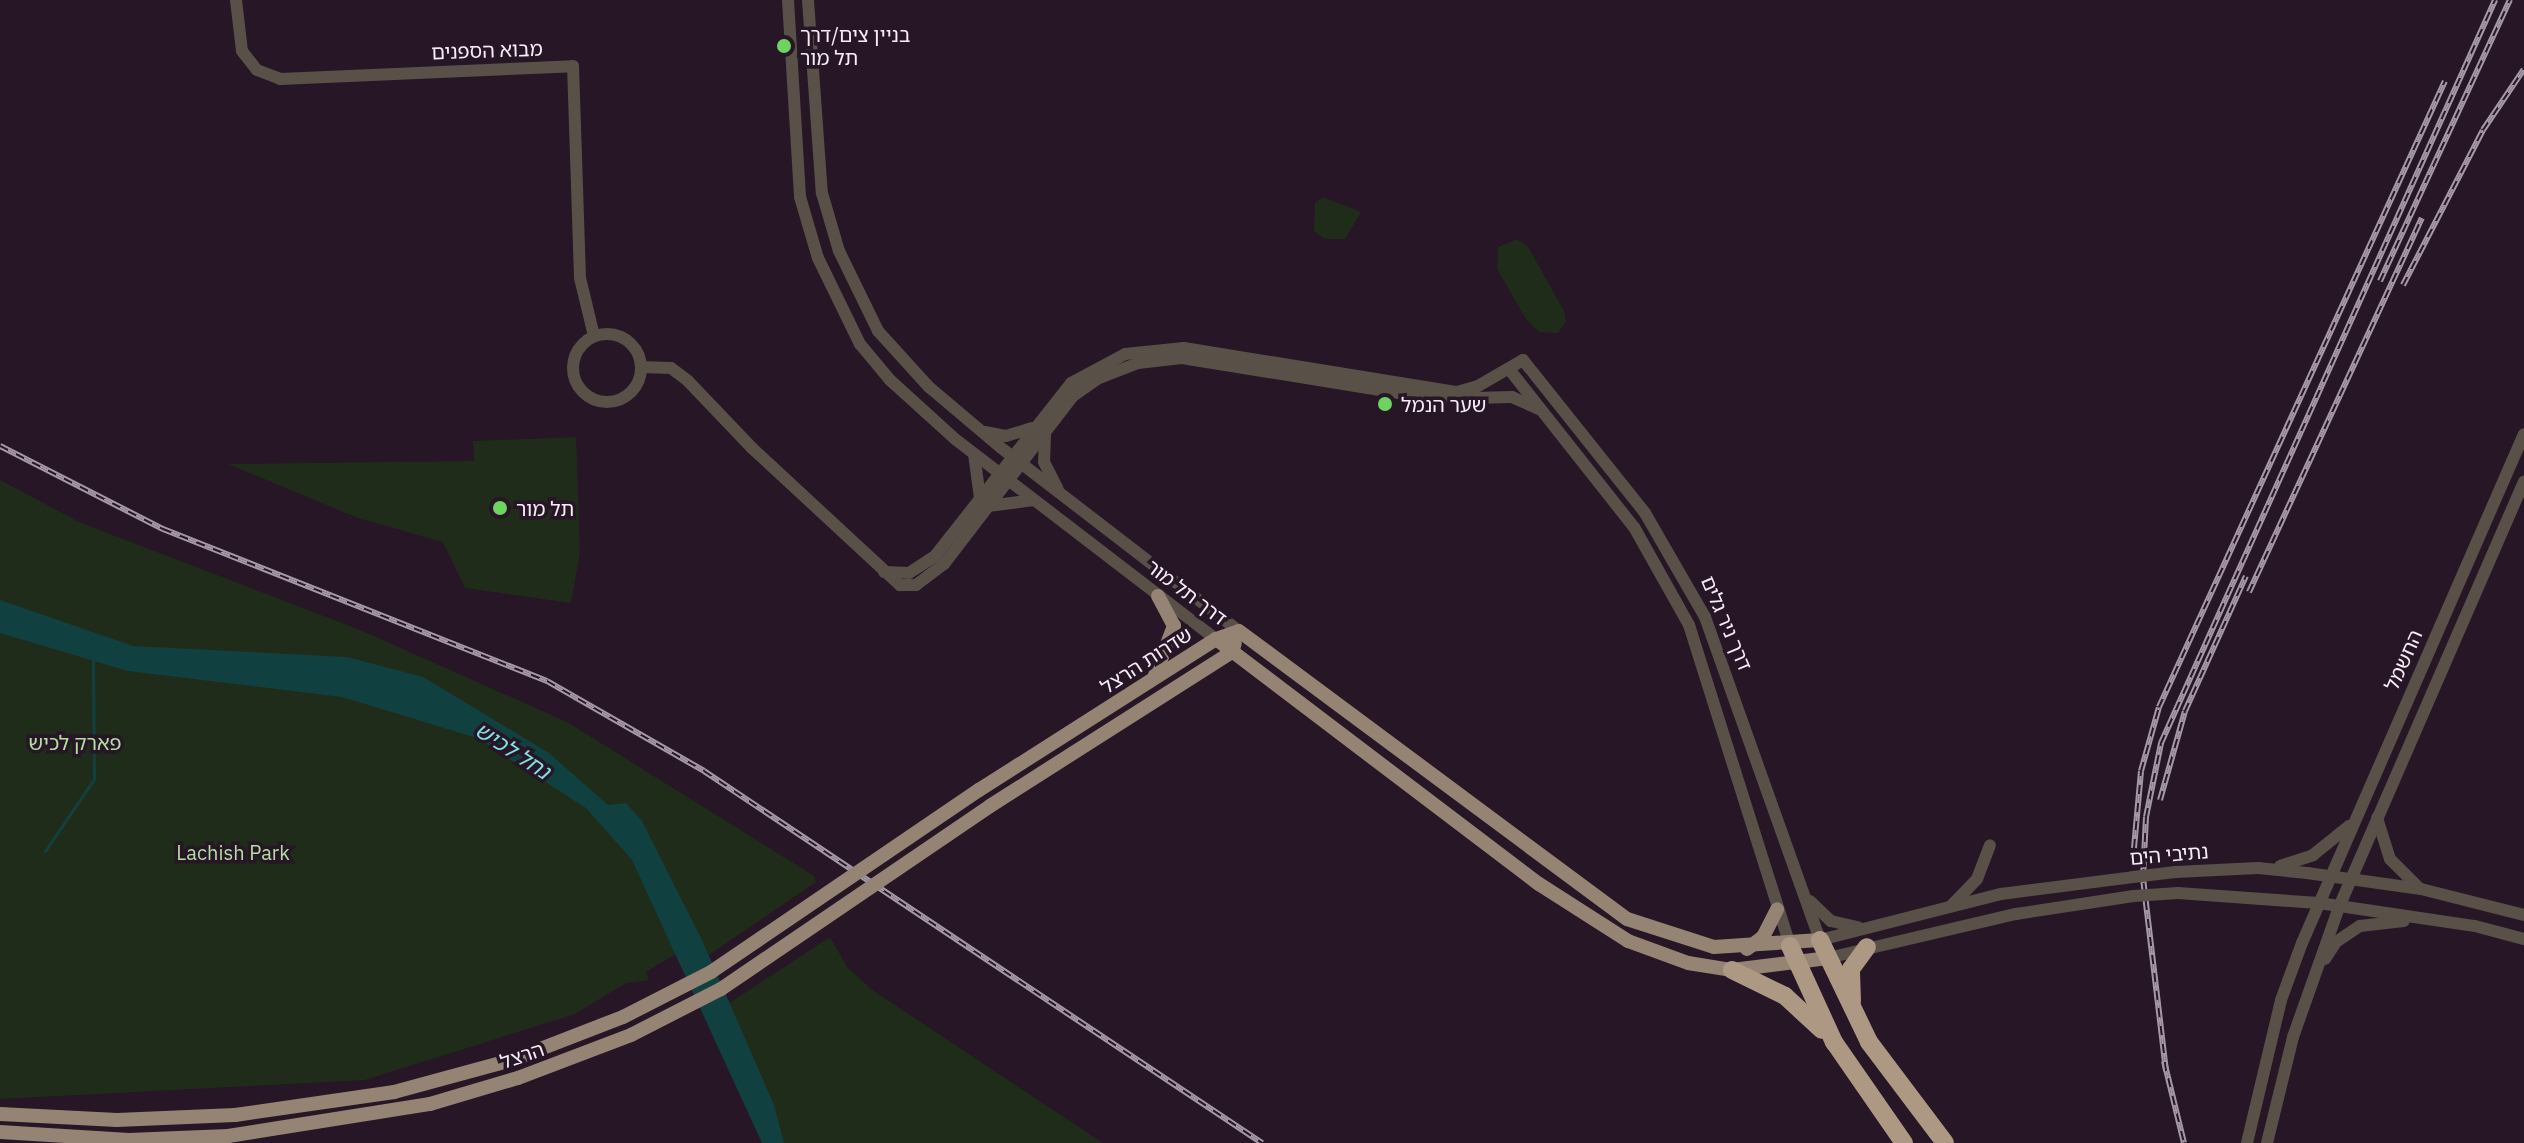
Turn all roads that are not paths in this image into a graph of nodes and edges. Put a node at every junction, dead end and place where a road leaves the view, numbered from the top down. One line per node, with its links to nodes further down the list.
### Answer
1 (236, 0): 4 (street, מבוא הספנים)
2 (788, 0): 12 (street, דרך תל מור)
3 (808, 0): 10 (street, דרך תל מור)
4 (594, 336): 5 (street); 5 (street)
5 (641, 367): 18 (street)
6 (1513, 375): 7 (street); 8 (street, דרך ניר גלים); 9 (street); 33 (street, דרך ניר גלים)
7 (1481, 398): 8 (street); 9 (street)
8 (1539, 409): 37 (street, דרך ניר גלים)
9 (1042, 427): 10 (street); 13 (street); 16 (street)
10 (980, 430): 13 (street, דרך תל מור)
11 (2524, 434): 27 (street, החשמל)
12 (974, 454): 14 (street, דרך תל מור); 18 (street)
13 (1017, 460): 14 (street); 16 (street, דרך תל מור)
14 (1004, 477): 17 (street, דרך תל מור); 18 (street)
15 (2524, 481): 26 (street, החשמל)
16 (1062, 495): 20 (street, דרך תל מור)
17 (1034, 500): 18 (street); 19 (street, דרך תל מור)
18 (984, 502)
19 (1158, 596): 21 (street, דרך תל מור); 23 (main road)
20 (1239, 631): 21 (main road, שדרות הרצל); 22 (main road); 45 (main road, דרך תל מור)
21 (1216, 639): 22 (main road, דרך תל מור); 23 (main road, שדרות הרצל)
22 (1232, 652): 25 (main road, שדרות הרצל); 48 (main road, דרך תל מור)
23 (1153, 679): 24 (main road, שדרות הרצל)
24 (979, 790): 52 (main road, הרצל, bridge)
25 (990, 806): 53 (main road, הרצל, bridge)
26 (2377, 818): 31 (street, החשמל); 32 (street)
27 (2355, 821): 29 (street); 30 (street, החשמל)
28 (1990, 845): 35 (street)
29 (2271, 869): 30 (street, נתיבי הים); 35 (street, נתיבי הים, bridge)
30 (2331, 876): 31 (street, נתיבי הים); 34 (street, החשמל)
31 (2351, 879): 32 (street, נתיבי הים); 36 (street, החשמל)
32 (2421, 889): 38 (street, נתיבי הים)
33 (1804, 893): 40 (street); 42 (street, דרך ניר גלים)
34 (2319, 903): 36 (street, נתיבי הים); 44 (street, נתיבי הים, bridge); 54 (street, החשמל)
35 (1951, 906): 40 (street, נתיבי הים)
36 (2339, 907): 39 (street, נתיבי הים); 49 (street, החשמל)
37 (1777, 909): 43 (street, דרך ניר גלים); 45 (main road)
38 (2524, 915)
39 (2432, 920): 41 (street, נתיבי הים); 49 (street)
40 (1874, 927): 42 (street, נתיבי הים)
41 (2524, 939)
42 (1820, 940): 43 (main road, דרך תל מור); 46 (highway)
43 (1790, 946): 45 (main road, דרך תל מור); 47 (highway)
44 (1867, 947): 46 (street, נתיבי הים); 50 (highway)
45 (1747, 949)
46 (1828, 958): 47 (main road, דרך תל מור); 50 (highway)
47 (1797, 965): 48 (main road, דרך תל מור); 51 (highway)
48 (1732, 970): 51 (highway)
49 (2312, 978): 57 (street)
50 (1856, 1015): 56 (highway)
51 (1834, 1042): 55 (highway)
52 (3, 1112)
53 (0, 1132)
54 (2248, 1139)
55 (1904, 1143)
56 (1945, 1143)
57 (2267, 1143)

